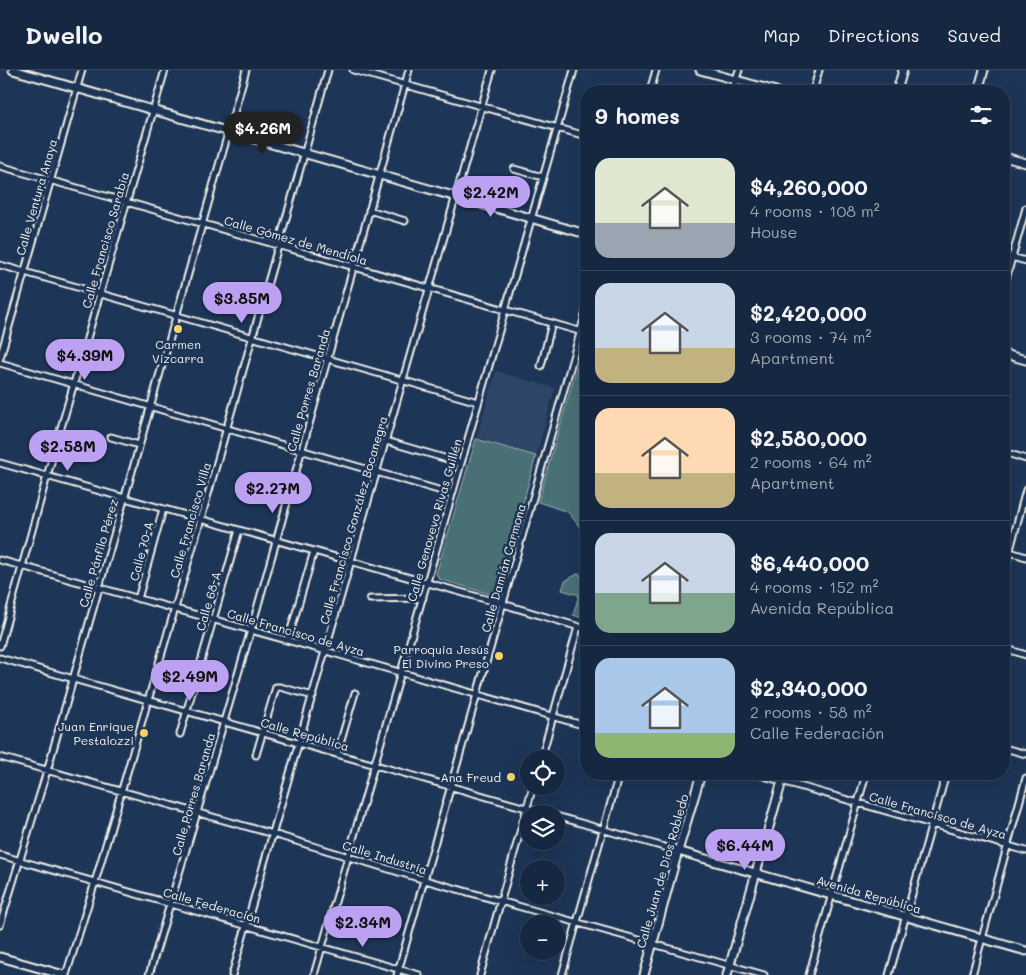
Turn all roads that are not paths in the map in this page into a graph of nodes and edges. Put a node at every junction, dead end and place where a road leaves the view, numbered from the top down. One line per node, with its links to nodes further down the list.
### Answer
1 (13, 70): 24 (street)
2 (82, 70): 24 (street, Calle Ventura Anaya)
3 (165, 70): 26 (street, Calle Francisco Sarabia)
4 (246, 70): 28 (street, Calle Pánfilo Pérez)
5 (328, 70): 30 (street, Calle Francisco Villa)
6 (353, 70): 17 (street)
7 (409, 70): 17 (street, Calle Porres Baranda)
8 (492, 70): 25 (street, Calle Francisco González Bocanegra)
9 (574, 70): 27 (street, Calle Genovevo Rivas Guillén)
10 (656, 70): 18 (street)
11 (700, 70): 16 (street)
12 (739, 70): 16 (street)
13 (819, 70): 21 (street)
14 (903, 70): 22 (street)
15 (984, 70): 23 (street)
16 (736, 80): 19 (street); 20 (street)
17 (405, 85): 25 (street); 35 (street, Calle Porres Baranda)
18 (652, 85)
19 (734, 85)
20 (754, 85)
21 (815, 85)
22 (898, 85)
23 (980, 85)
24 (77, 89): 26 (street); 37 (street, Calle Ventura Anaya)
25 (482, 107): 27 (street); 38 (street, Calle Francisco González Bocanegra)
26 (153, 111): 28 (street); 39 (street, Calle Francisco Sarabia)
27 (558, 128): 29 (street); 36 (street, Calle Genovevo Rivas Guillén)
28 (228, 132): 30 (street); 44 (street, Calle Pánfilo Pérez)
29 (580, 134)
30 (304, 154): 35 (street); 46 (street, Calle Francisco Villa)
31 (1010, 158): 32 (street)
32 (1026, 163)
33 (0, 166): 37 (street, Calle Gómez de Mendiola)
34 (514, 169): 36 (street)
35 (379, 175): 38 (street); 41 (street, Calle Porres Baranda)
36 (543, 177): 42 (street, Calle Genovevo Rivas Guillén)
37 (51, 180): 39 (street, Calle Gómez de Mendiola); 52 (street, Calle Ventura Anaya)
38 (456, 197): 42 (street); 53 (street, Calle Francisco González Bocanegra)
39 (126, 202): 44 (street, Calle Gómez de Mendiola); 54 (street, Calle Francisco Sarabia)
40 (1026, 208): 47 (street)
41 (369, 210): 43 (street); 51 (street, Calle Porres Baranda)
42 (531, 219): 45 (street); 55 (street, Calle Genovevo Rivas Guillén)
43 (405, 221)
44 (202, 224): 46 (street, Calle Gómez de Mendiola); 56 (street, Calle Pánfilo Pérez)
45 (580, 232)
46 (278, 245): 51 (street, Calle Gómez de Mendiola); 59 (street, Calle Francisco Villa)
47 (1012, 257): 48 (street); 49 (street)
48 (1026, 261)
49 (1010, 264)
50 (0, 265): 52 (street)
51 (354, 267): 53 (street, Calle Gómez de Mendiola); 63 (street, Calle Porres Baranda)
52 (25, 272): 54 (street); 62 (street, Calle Ventura Anaya)
53 (430, 289): 55 (street, Calle Gómez de Mendiola); 67 (street, Calle Francisco González Bocanegra)
54 (100, 294): 56 (street); 68 (street, Calle Francisco Sarabia)
55 (505, 310): 57 (street, Calle Gómez de Mendiola); 69 (street, Calle Genovevo Rivas Guillén)
56 (176, 315): 59 (street); 70 (street, Calle Pánfilo Pérez)
57 (552, 324): 58 (street, Calle Gómez de Mendiola); 66 (street)
58 (580, 331)
59 (252, 337): 63 (street); 71 (street, Calle Francisco Villa)
60 (580, 342): 101 (street, Calle Damián Carmona)
61 (1010, 356): 64 (street)
62 (0, 358)
63 (327, 359): 67 (street); 75 (street, Calle Porres Baranda)
64 (1026, 360)
65 (0, 363): 68 (street)
66 (541, 366)
67 (404, 381): 69 (street); 73 (street, Calle Francisco González Bocanegra)
68 (74, 385): 70 (street); 81 (street, Calle Francisco Sarabia)
69 (478, 402): 79 (street, Calle Genovevo Rivas Guillén)
70 (150, 406): 71 (street); 74 (street, Calle Pánfilo Pérez)
71 (226, 429): 75 (street); 86 (street, Calle Francisco Villa)
72 (111, 437): 74 (street)
73 (386, 441): 79 (street); 80 (street, Calle Francisco González Bocanegra)
74 (138, 445): 84 (street, Calle Pánfilo Pérez)
75 (301, 450): 80 (street); 88 (street, Calle Porres Baranda)
76 (1010, 454): 77 (street)
77 (1026, 459)
78 (0, 463): 81 (street)
79 (461, 463): 83 (street, Calle Genovevo Rivas Guillén)
80 (377, 472): 83 (street); 94 (street, Calle Francisco González Bocanegra)
81 (47, 476): 84 (street); 95 (street, Calle Francisco Sarabia)
82 (1026, 490): 89 (street)
83 (452, 494): 96 (street, Calle Genovevo Rivas Guillén)
84 (124, 498): 85 (street); 97 (street, Calle Pánfilo Pérez)
85 (163, 509): 86 (street); 99 (street, Calle 70-A)
86 (201, 520): 87 (street); 102 (street, Calle Francisco Villa)
87 (239, 530): 88 (street); 103 (street, Calle 68-A)
88 (276, 540): 90 (street); 105 (street, Calle Porres Baranda)
89 (1010, 541)
90 (314, 551): 94 (street); 106 (street)
91 (1010, 552): 92 (street)
92 (1026, 557)
93 (0, 560): 95 (street, Calle Francisco de Ayza)
94 (351, 562): 96 (street); 108 (street, Calle Francisco González Bocanegra)
95 (22, 566): 97 (street, Calle Francisco de Ayza); 107 (street, Calle Francisco Sarabia)
96 (427, 583): 98 (street, Calle Genovevo Rivas Guillén); 101 (street)
97 (98, 588): 99 (street, Calle Francisco de Ayza); 113 (street, Calle Pánfilo Pérez)
98 (423, 598): 100 (street); 112 (street, Calle Genovevo Rivas Guillén)
99 (138, 599): 102 (street, Calle Francisco de Ayza)
100 (370, 599)
101 (503, 604): 104 (street); 115 (street, Calle Damián Carmona)
102 (175, 608): 103 (street, Calle Francisco de Ayza); 117 (street, Calle Francisco Villa)
103 (213, 619): 105 (street, Calle Francisco de Ayza); 118 (street, Calle 68-A)
104 (578, 627): 119 (street)
105 (251, 630): 106 (street, Calle Francisco de Ayza); 120 (street, Calle Porres Baranda)
106 (288, 640): 108 (street, Calle Francisco de Ayza)
107 (0, 646)
108 (326, 650): 112 (street, Calle Francisco de Ayza); 116 (street, Calle Francisco González Bocanegra)
109 (1010, 650): 110 (street)
110 (1026, 655)
111 (0, 658): 113 (street, Calle República)
112 (402, 673): 115 (street, Calle Francisco de Ayza); 131 (street, Calle Genovevo Rivas Guillén)
113 (73, 679): 117 (street, Calle República); 132 (street, Calle Pánfilo Pérez)
114 (355, 693): 127 (street)
115 (477, 695): 119 (street, Calle Francisco de Ayza); 140 (street, Calle Damián Carmona)
116 (313, 696): 122 (street); 124 (street, Calle Francisco González Bocanegra)
117 (148, 700): 118 (street, Calle República); 141 (street, Calle Francisco Villa)
118 (187, 711): 120 (street, Calle República); 123 (street, Calle 68-A)
119 (553, 716): 121 (street, Calle Francisco de Ayza); 125 (street)
120 (224, 722): 122 (street, Calle República); 144 (street, Calle Porres Baranda)
121 (580, 724)
122 (263, 733): 124 (street, Calle República); 129 (street)
123 (180, 734)
124 (299, 743): 127 (street, Calle República); 149 (street, Calle Francisco González Bocanegra)
125 (544, 750)
126 (1010, 750): 128 (street)
127 (337, 754): 131 (street, Calle República)
128 (1026, 754)
129 (256, 756)
130 (0, 757): 132 (street, Calle Industria)
131 (375, 765): 140 (street, Calle República); 154 (street, Calle Genovevo Rivas Guillén)
132 (47, 771): 141 (street, Calle Industria); 155 (street, Calle Pánfilo Pérez)
133 (1026, 778): 150 (street)
134 (617, 780): 147 (street)
135 (699, 780): 151 (street, Calle Juan de Dios Robledo)
136 (782, 780): 156 (street)
137 (792, 780): 142 (street, Calle Francisco de Ayza)
138 (864, 780): 142 (street)
139 (944, 780): 146 (street)
140 (452, 787): 143 (street, Calle República); 157 (street, Calle Damián Carmona)
141 (121, 792): 144 (street, Calle Industria); 158 (street, Calle Francisco Villa)
142 (858, 802): 146 (street, Calle Francisco de Ayza); 159 (street)
143 (520, 806)
144 (198, 814): 149 (street, Calle Industria); 161 (street, Calle Porres Baranda)
145 (565, 819): 147 (street)
146 (932, 824): 150 (street, Calle Francisco de Ayza); 162 (street)
147 (603, 830): 151 (street); 163 (street)
148 (520, 833): 160 (street)
149 (273, 834): 154 (street, Calle Industria); 165 (street, Calle Francisco González Bocanegra)
150 (1008, 846): 152 (street, Calle Francisco de Ayza); 166 (street)
151 (678, 851): 156 (street, Avenida República); 167 (street, Calle Juan de Dios Robledo)
152 (1026, 851)
153 (0, 855): 155 (street, Calle Federación)
154 (349, 856): 157 (street, Calle Industria); 168 (street, Calle Genovevo Rivas Guillén)
155 (20, 861): 158 (street, Calle Federación); 164 (street, Calle Pánfilo Pérez)
156 (756, 873): 159 (street, Avenida República); 171 (street)
157 (425, 880): 160 (street, Calle Industria); 172 (street, Calle Damián Carmona)
158 (95, 882): 161 (street, Calle Federación); 173 (street, Calle Francisco Villa)
159 (832, 895): 162 (street, Avenida República); 183 (street)
160 (501, 900): 163 (street, Calle Industria); 178 (street)
161 (170, 904): 165 (street, Calle Federación); 174 (street, Calle Porres Baranda)
162 (905, 916): 166 (street, Avenida República); 184 (street)
163 (577, 922): 167 (street, Calle Industria); 179 (street)
164 (0, 925)
165 (247, 925): 168 (street, Calle Federación); 175 (street, Calle Francisco González Bocanegra)
166 (982, 938): 169 (street, Avenida República); 185 (street)
167 (654, 944): 171 (street, Calle Industria); 180 (street, Calle Juan de Dios Robledo)
168 (322, 947): 172 (street, Calle Federación); 176 (street, Calle Genovevo Rivas Guillén)
169 (1026, 950)
170 (0, 957): 173 (street)
171 (730, 965): 181 (street); 182 (street, Calle Industria)
172 (398, 972): 177 (street, Calle Federación)
173 (65, 975)
174 (149, 975)
175 (232, 975)
176 (314, 975)
177 (419, 975)
178 (480, 975)
179 (562, 975)
180 (644, 975)
181 (727, 975)
182 (764, 975)
183 (809, 975)
184 (889, 975)
185 (972, 975)

